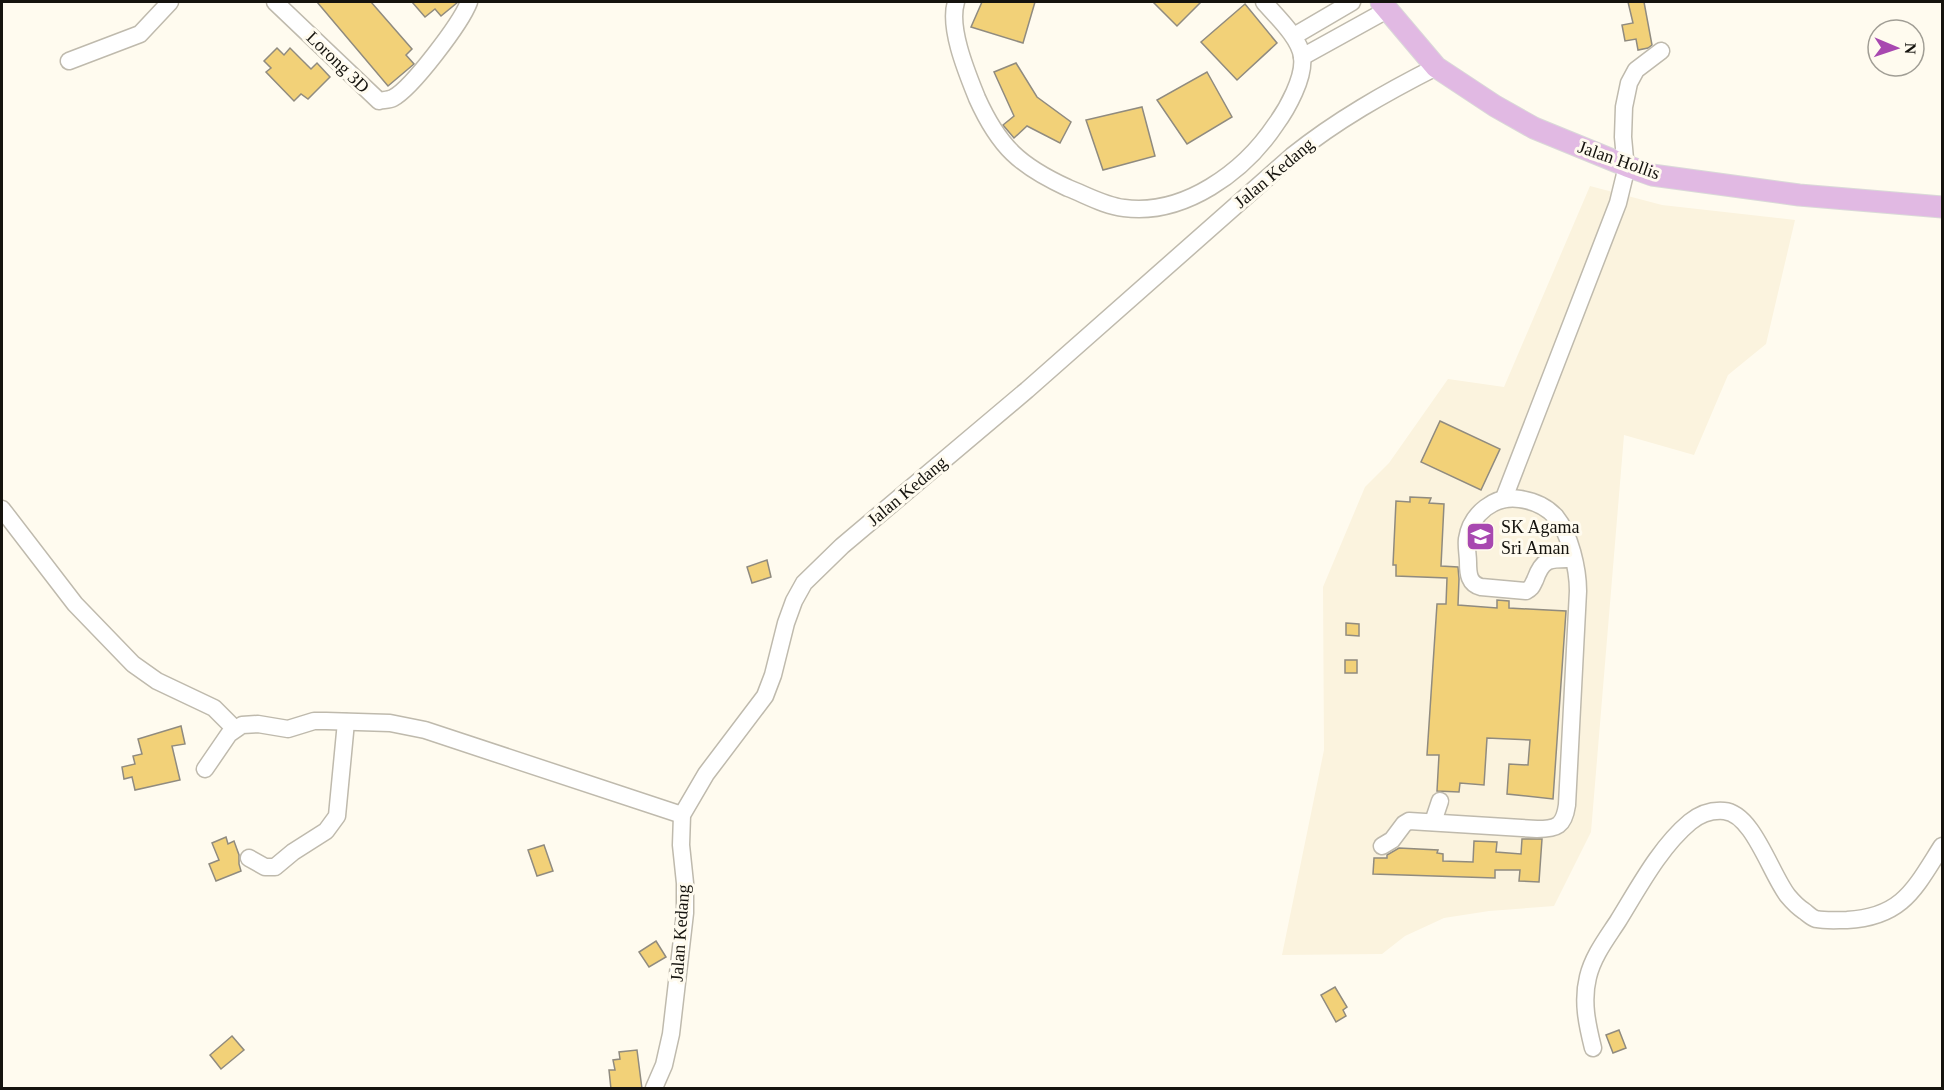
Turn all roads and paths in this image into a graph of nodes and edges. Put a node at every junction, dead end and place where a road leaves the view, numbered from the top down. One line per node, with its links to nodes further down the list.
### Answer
1 (170, 2): 11 (street)
2 (275, 2): 3 (street, Lorong 3D)
3 (469, 2)
4 (956, 2): 10 (street)
5 (1264, 2): 8 (street)
6 (1352, 2): 8 (street)
7 (1384, 6): 10 (street); 12 (main road, Jalan Hollis)
8 (1294, 36): 10 (street)
9 (1661, 51): 13 (street)
10 (1302, 57)
11 (69, 61)
12 (1436, 67): 13 (main road, Jalan Hollis); 22 (street, Jalan Kedang)
13 (1627, 166): 14 (main road, Jalan Hollis); 15 (street)
14 (1942, 207)
15 (1504, 498): 17 (street); 17 (street)
16 (2, 509): 19 (street)
17 (1573, 559): 23 (street)
18 (346, 722): 19 (street); 22 (street); 26 (street)
19 (235, 729): 20 (street)
20 (205, 769)
21 (1444, 801): 23 (street)
22 (682, 815): 28 (street, Jalan Kedang)
23 (1439, 822): 24 (street)
24 (1382, 846)
25 (1942, 846): 27 (street)
26 (249, 858)
27 (1593, 1048)
28 (654, 1089)

